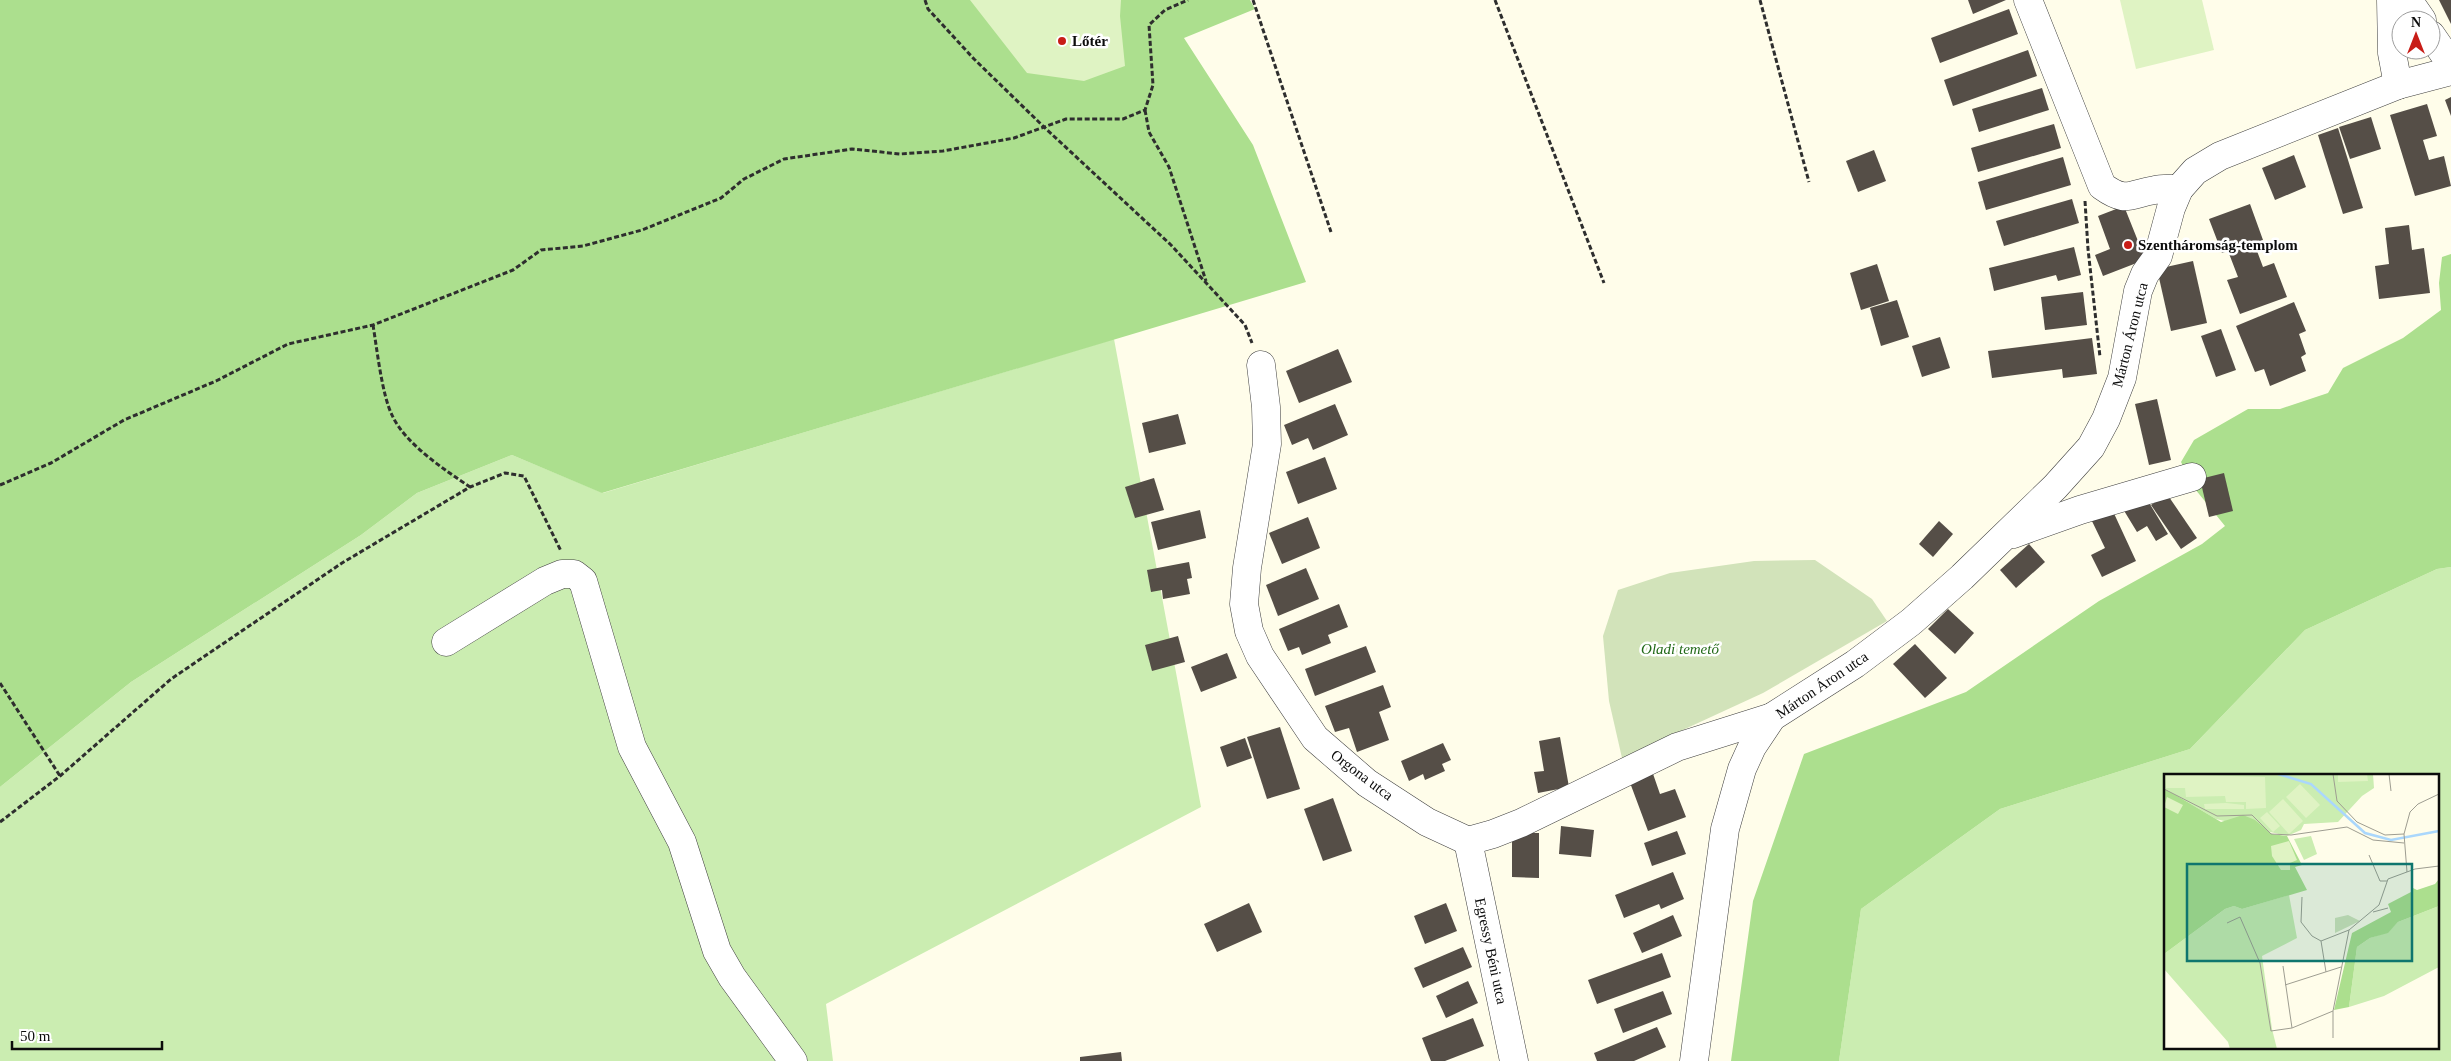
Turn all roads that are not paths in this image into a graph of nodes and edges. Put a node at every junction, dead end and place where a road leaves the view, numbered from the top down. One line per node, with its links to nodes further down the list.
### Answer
1 (2028, 0): 7 (street)
2 (2391, 0): 6 (street)
3 (2441, 50): 4 (street)
4 (2451, 64)
5 (2451, 71): 6 (street, Márton Áron utca)
6 (2398, 84): 7 (street, Márton Áron utca)
7 (2179, 189): 10 (street, Márton Áron utca)
8 (1260, 365): 13 (street, Orgona utca)
9 (2192, 477): 10 (street, Márton Áron utca)
10 (2004, 537): 12 (street, Márton Áron utca)
11 (446, 642): 14 (street)
12 (1772, 717): 13 (street); 16 (street, Márton Áron utca)
13 (1468, 841): 15 (street, Egressy Béni utca)
14 (794, 1061)
15 (1514, 1061)
16 (1694, 1061)

